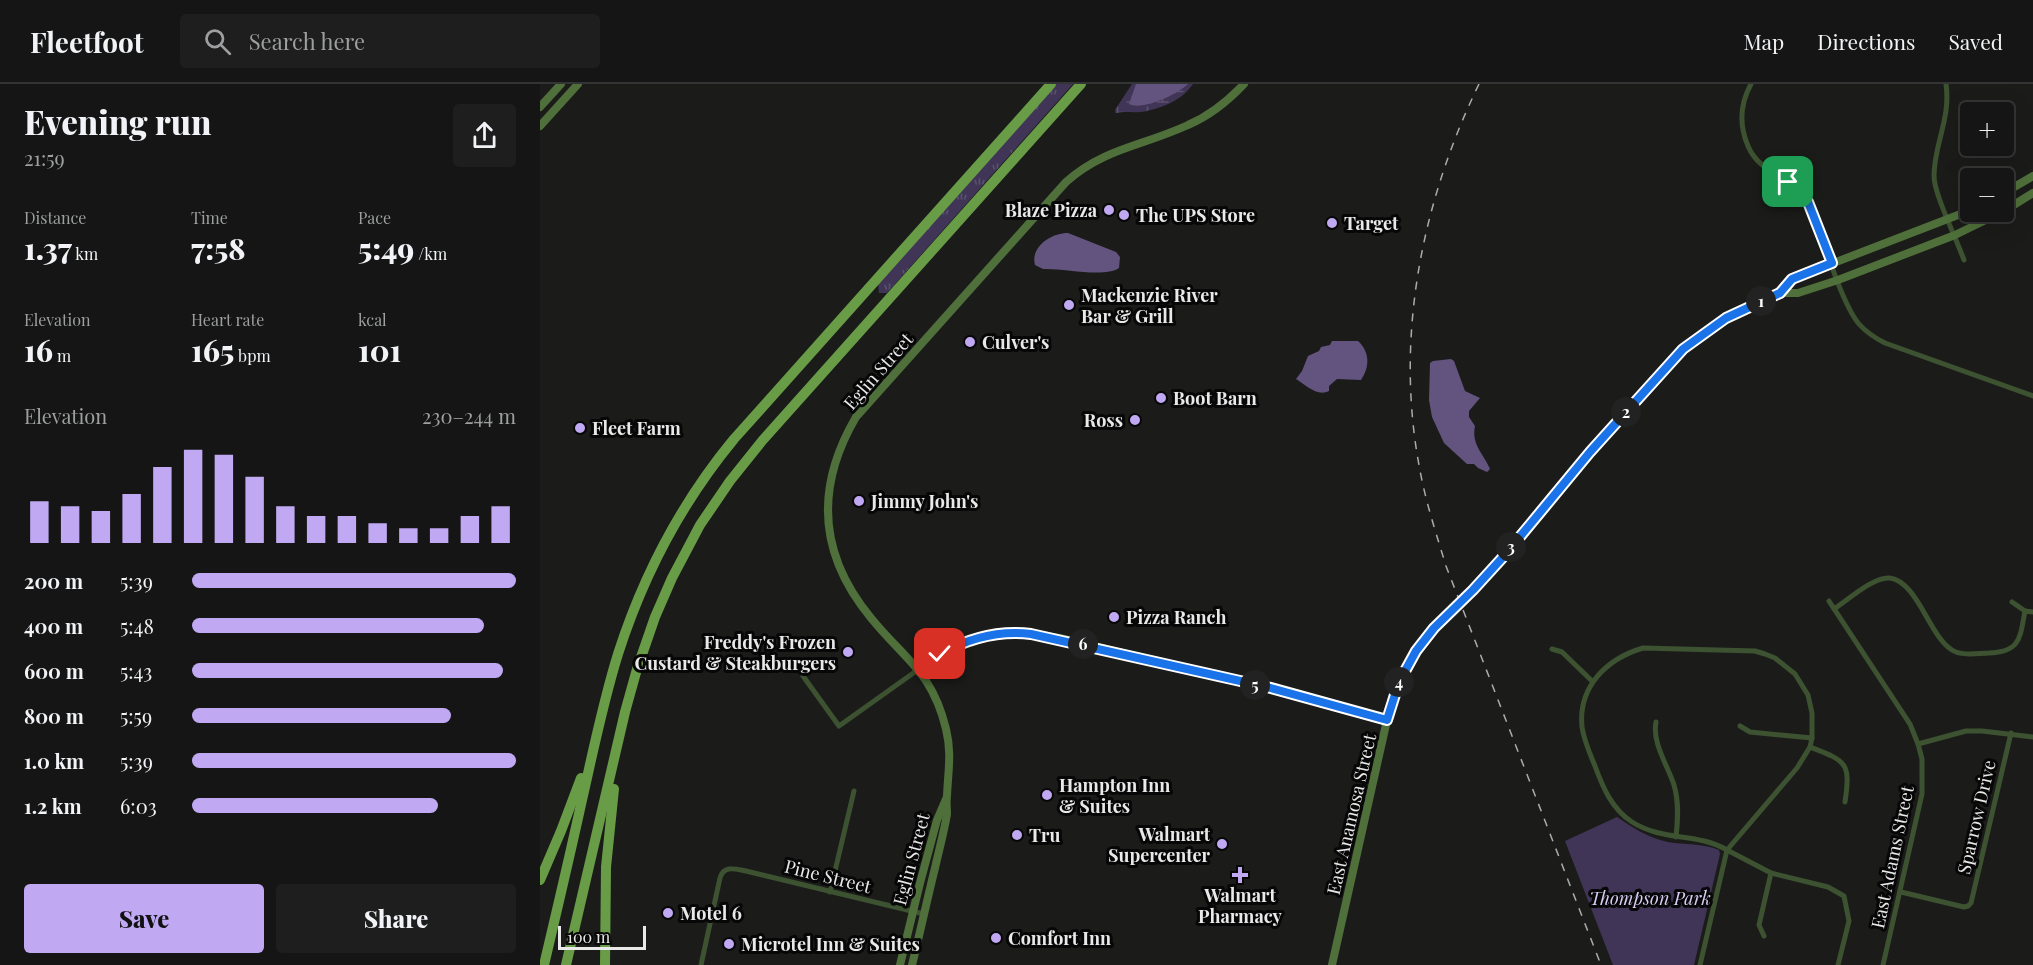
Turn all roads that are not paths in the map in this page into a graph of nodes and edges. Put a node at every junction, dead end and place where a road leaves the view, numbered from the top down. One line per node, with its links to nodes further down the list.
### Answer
1 (561, 84): 8 (street)
2 (578, 84): 9 (street)
3 (1051, 84): 33 (highway)
4 (1081, 84): 32 (highway)
5 (1244, 84): 29 (street, Eglin Street)
6 (1751, 84): 19 (street)
7 (1946, 84): 15 (street)
8 (540, 107)
9 (540, 126)
10 (2033, 176): 11 (street)
11 (2014, 187)
12 (2033, 193): 13 (street, East Anamosa Street)
13 (2014, 204)
14 (1960, 214): 15 (street, East Anamosa Street)
15 (1948, 219): 17 (street); 19 (street, East Anamosa Street)
16 (1981, 222): 17 (street, East Anamosa Street)
17 (1955, 235): 18 (street); 20 (street, East Anamosa Street)
18 (1964, 260)
19 (1832, 263): 20 (street); 21 (street, East Anamosa Street)
20 (1838, 280): 21 (street, East Anamosa Street); 22 (street)
21 (1780, 293): 34 (street, East Anamosa Street, bridge)
22 (2033, 396)
23 (1829, 601): 25 (street, East Adams Street)
24 (2012, 602): 26 (street)
25 (1834, 609): 26 (street); 40 (street, East Adams Street)
26 (2025, 611): 27 (street)
27 (2033, 612)
28 (1552, 649): 31 (street)
29 (920, 669): 30 (street); 34 (street); 43 (street, Eglin Street)
30 (802, 676)
31 (1592, 681): 39 (street); 45 (street)
32 (632, 688): 55 (highway); 56 (highway)
33 (603, 709): 48 (highway); 54 (highway)
34 (1387, 720): 60 (street, East Anamosa Street)
35 (1656, 722): 45 (street)
36 (1740, 726): 39 (street)
37 (2011, 733): 38 (street); 40 (street); 50 (street, Sparrow Drive)
38 (2033, 737)
39 (1812, 738): 41 (street)
40 (1918, 744): 50 (street, East Adams Street)
41 (1810, 747): 44 (street); 46 (street)
42 (854, 791): 49 (street)
43 (946, 797): 51 (street, Eglin Street); 52 (street, Eglin Street)
44 (1845, 802)
45 (1676, 837): 46 (street)
46 (1727, 850): 47 (street); 61 (street)
47 (1771, 873): 53 (street); 62 (street)
48 (540, 880)
49 (831, 892): 51 (street, Pine Street); 57 (street, Pine Street)
50 (1901, 892): 63 (street, East Adams Street)
51 (912, 911): 52 (street, Pine Street); 58 (street, Eglin Street)
52 (924, 914): 59 (street, Eglin Street)
53 (1764, 936)
54 (544, 965)
55 (566, 965)
56 (605, 965)
57 (701, 965)
58 (900, 965)
59 (912, 965)
60 (1332, 965)
61 (1700, 965)
62 (1838, 965)
63 (1883, 965)

